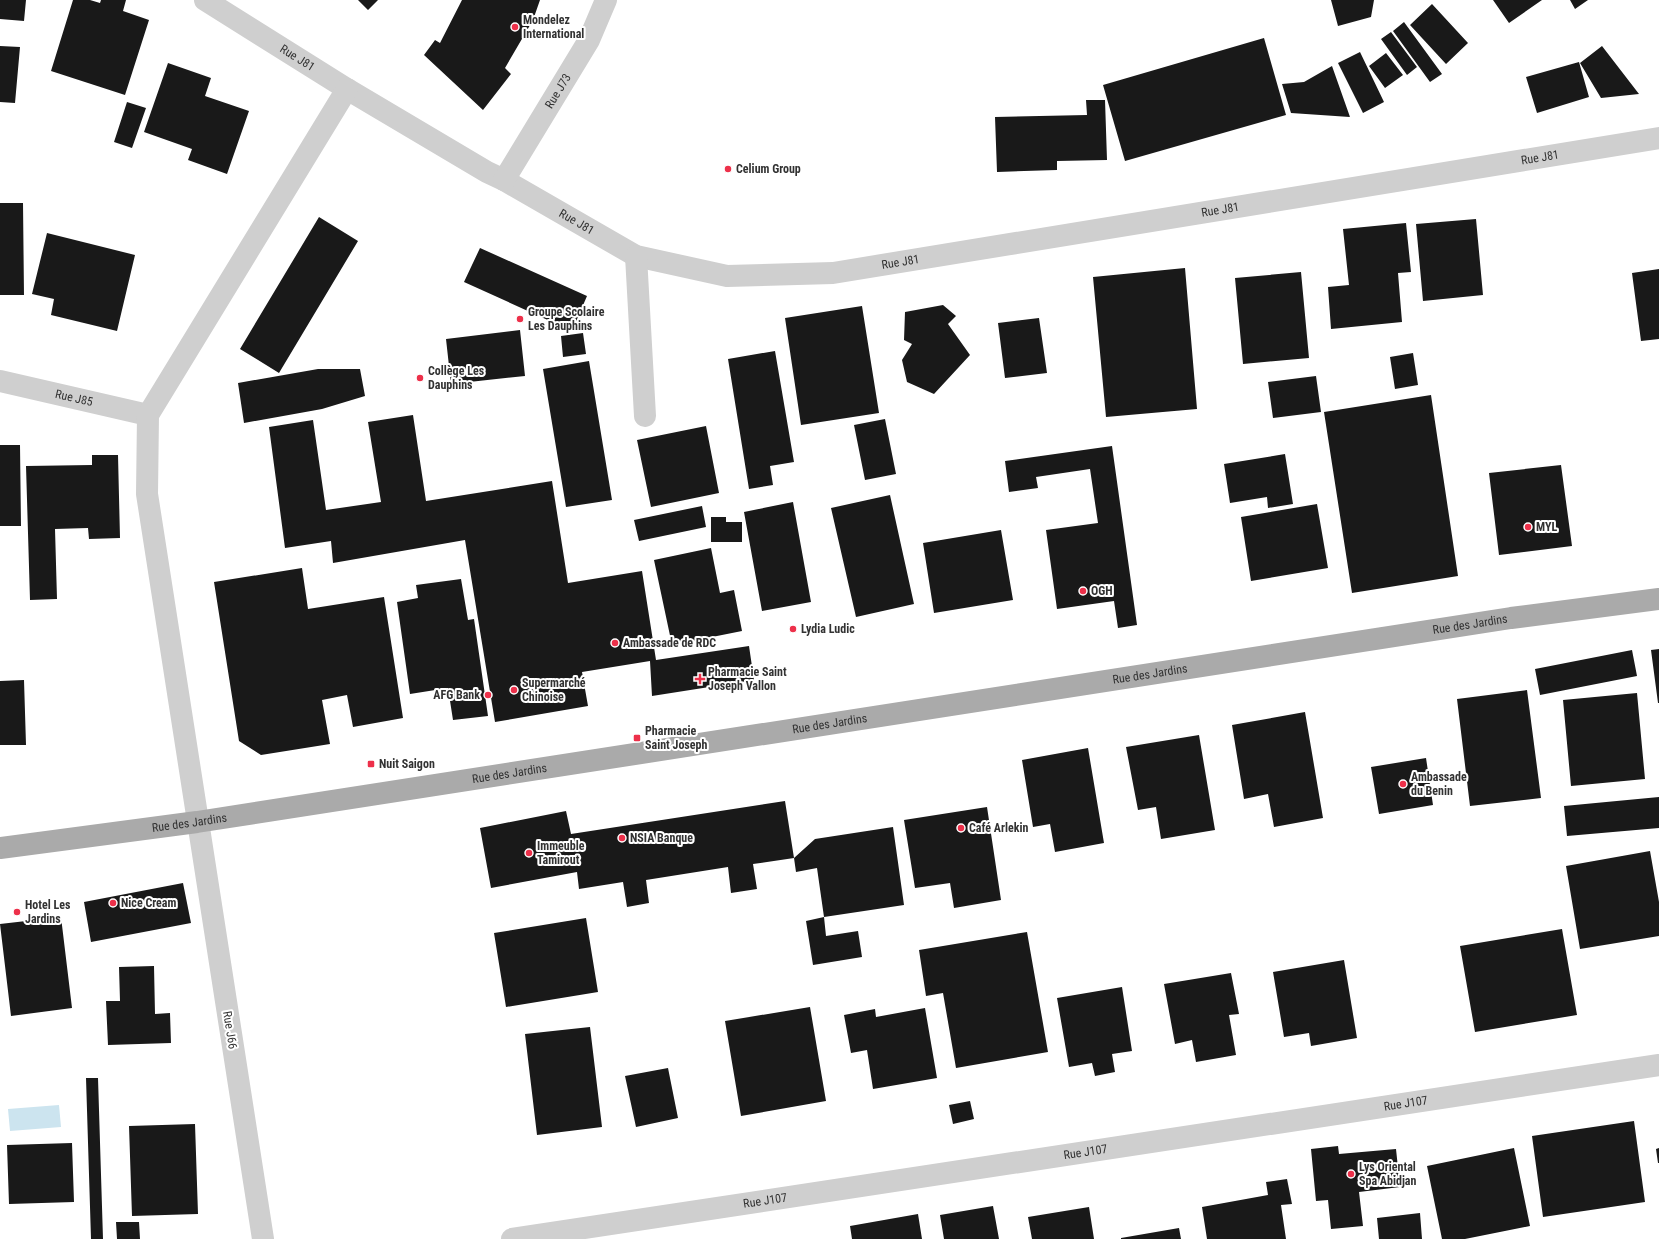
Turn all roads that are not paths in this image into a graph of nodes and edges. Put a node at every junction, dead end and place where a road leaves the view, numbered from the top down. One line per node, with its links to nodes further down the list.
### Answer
1 (205, 0): 3 (street, Rue J81)
2 (606, 0): 5 (street, Rue J73)
3 (347, 89): 5 (street, Rue J81); 8 (street)
4 (1659, 138): 6 (street, Rue J81)
5 (504, 180): 6 (street, Rue J81)
6 (636, 256): 9 (street)
7 (0, 381): 8 (street, Rue J85)
8 (148, 415): 11 (street, Rue J66)
9 (645, 416)
10 (1659, 599): 11 (main road, Rue des Jardins)
11 (197, 822): 12 (main road, Rue des Jardins); 14 (street, Rue J66)
12 (0, 848)
13 (1659, 1065): 15 (street, Rue J107)
14 (263, 1239)
15 (512, 1239)

